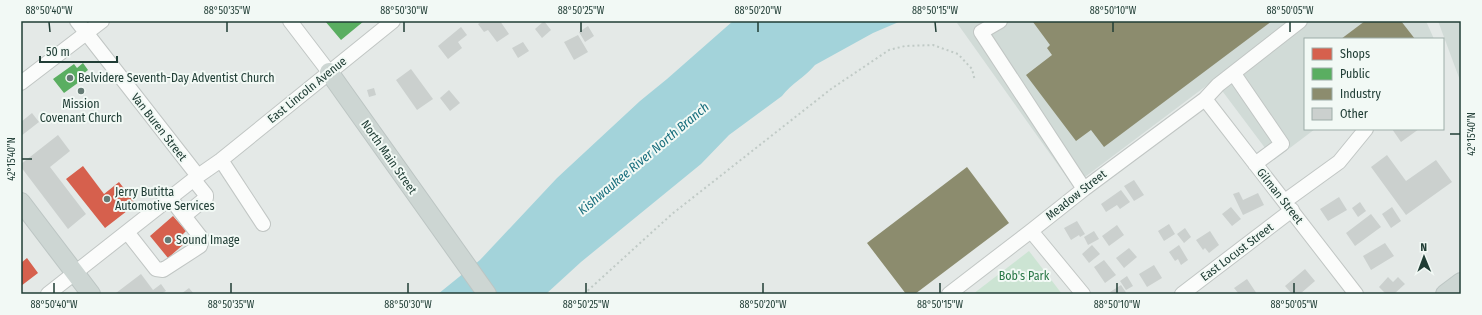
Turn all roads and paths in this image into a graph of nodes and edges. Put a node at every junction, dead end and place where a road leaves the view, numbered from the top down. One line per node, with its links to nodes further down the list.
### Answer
1 (77, 21): 7 (street, Van Buren Street)
2 (102, 21): 7 (street)
3 (290, 21): 8 (street, North Main Street)
4 (393, 21): 8 (street, East Lincoln Avenue)
5 (1000, 21): 17 (street)
6 (1300, 21): 9 (street, Meadow Street)
7 (86, 34): 11 (street); 16 (street, Van Buren Street)
8 (329, 72): 14 (street, East Lincoln Avenue); 29 (main road, North Main Street)
9 (1234, 74): 12 (street, Meadow Street); 15 (street)
10 (975, 81): 30 (path)
11 (21, 83)
12 (1205, 99): 15 (street, Gilman Street); 17 (street, Meadow Street)
13 (1365, 130): 20 (street, East Locust Street)
14 (222, 160): 16 (street, East Lincoln Avenue); 22 (street)
15 (1255, 164): 20 (street, Gilman Street)
16 (196, 178): 18 (street, East Lincoln Avenue); 21 (street, Van Buren Street)
17 (1084, 189): 23 (street, Meadow Street)
18 (170, 198): 21 (street); 24 (street, East Lincoln Avenue)
19 (21, 202): 25 (main road)
20 (1288, 206): 33 (street, East Locust Street); 34 (street, Gilman Street)
21 (184, 216): 24 (street)
22 (263, 224)
23 (1031, 231): 31 (street, Meadow Street); 32 (street)
24 (128, 232): 25 (street, East Lincoln Avenue)
25 (75, 274): 27 (street, East Lincoln Avenue); 28 (main road)
26 (1461, 282): 35 (main road)
27 (48, 294)
28 (91, 294)
29 (488, 294)
30 (584, 294)
31 (949, 294)
32 (1083, 294)
33 (1182, 294)
34 (1356, 294)
35 (1445, 294)

